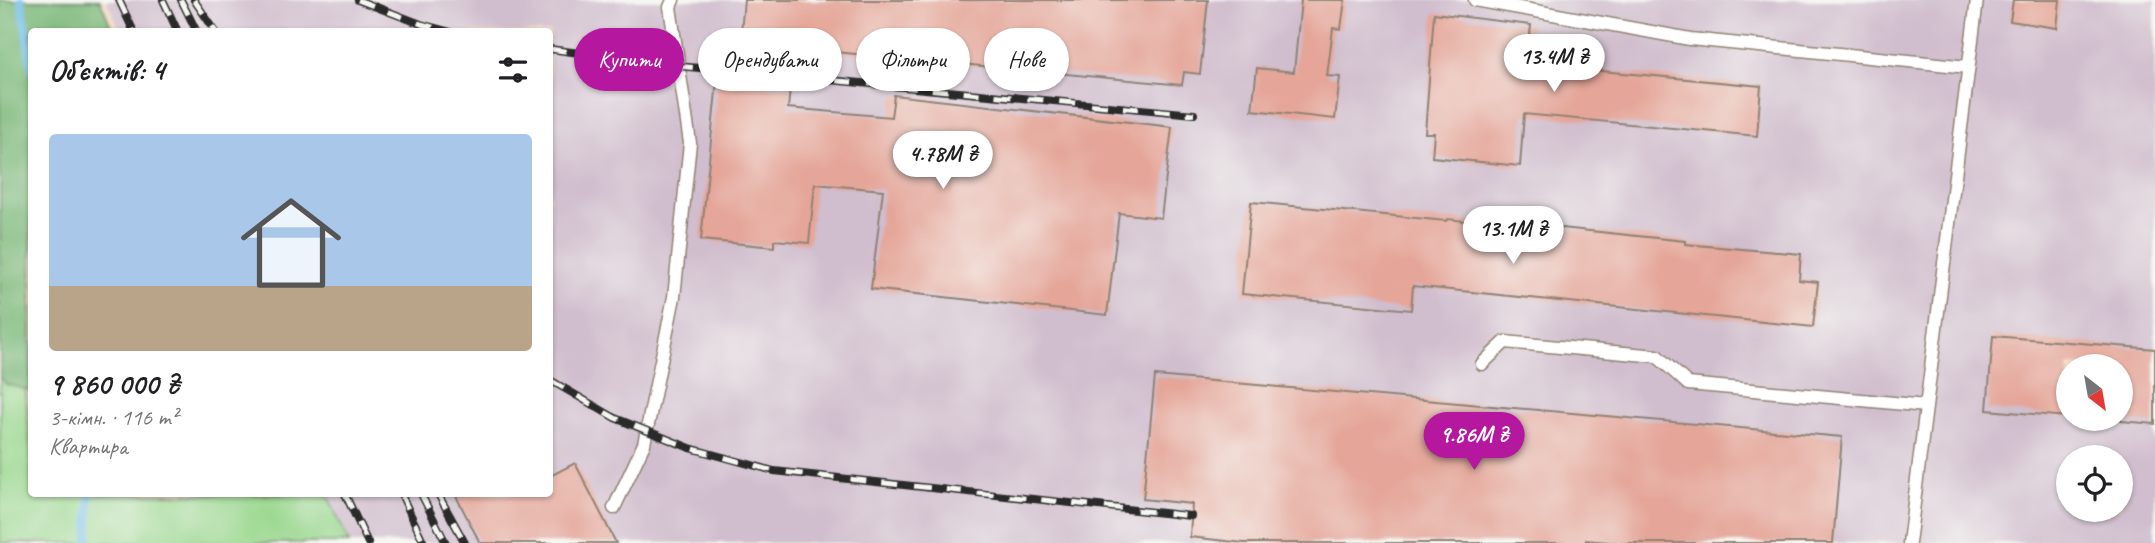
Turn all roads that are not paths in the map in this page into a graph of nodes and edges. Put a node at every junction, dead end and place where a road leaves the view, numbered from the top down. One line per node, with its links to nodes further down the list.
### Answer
1 (673, 0): 7 (lane)
2 (1475, 0): 4 (lane)
3 (1977, 0): 4 (lane)
4 (1968, 67): 6 (lane)
5 (1482, 364): 6 (lane)
6 (1926, 407): 8 (lane)
7 (614, 508)
8 (1909, 543)

